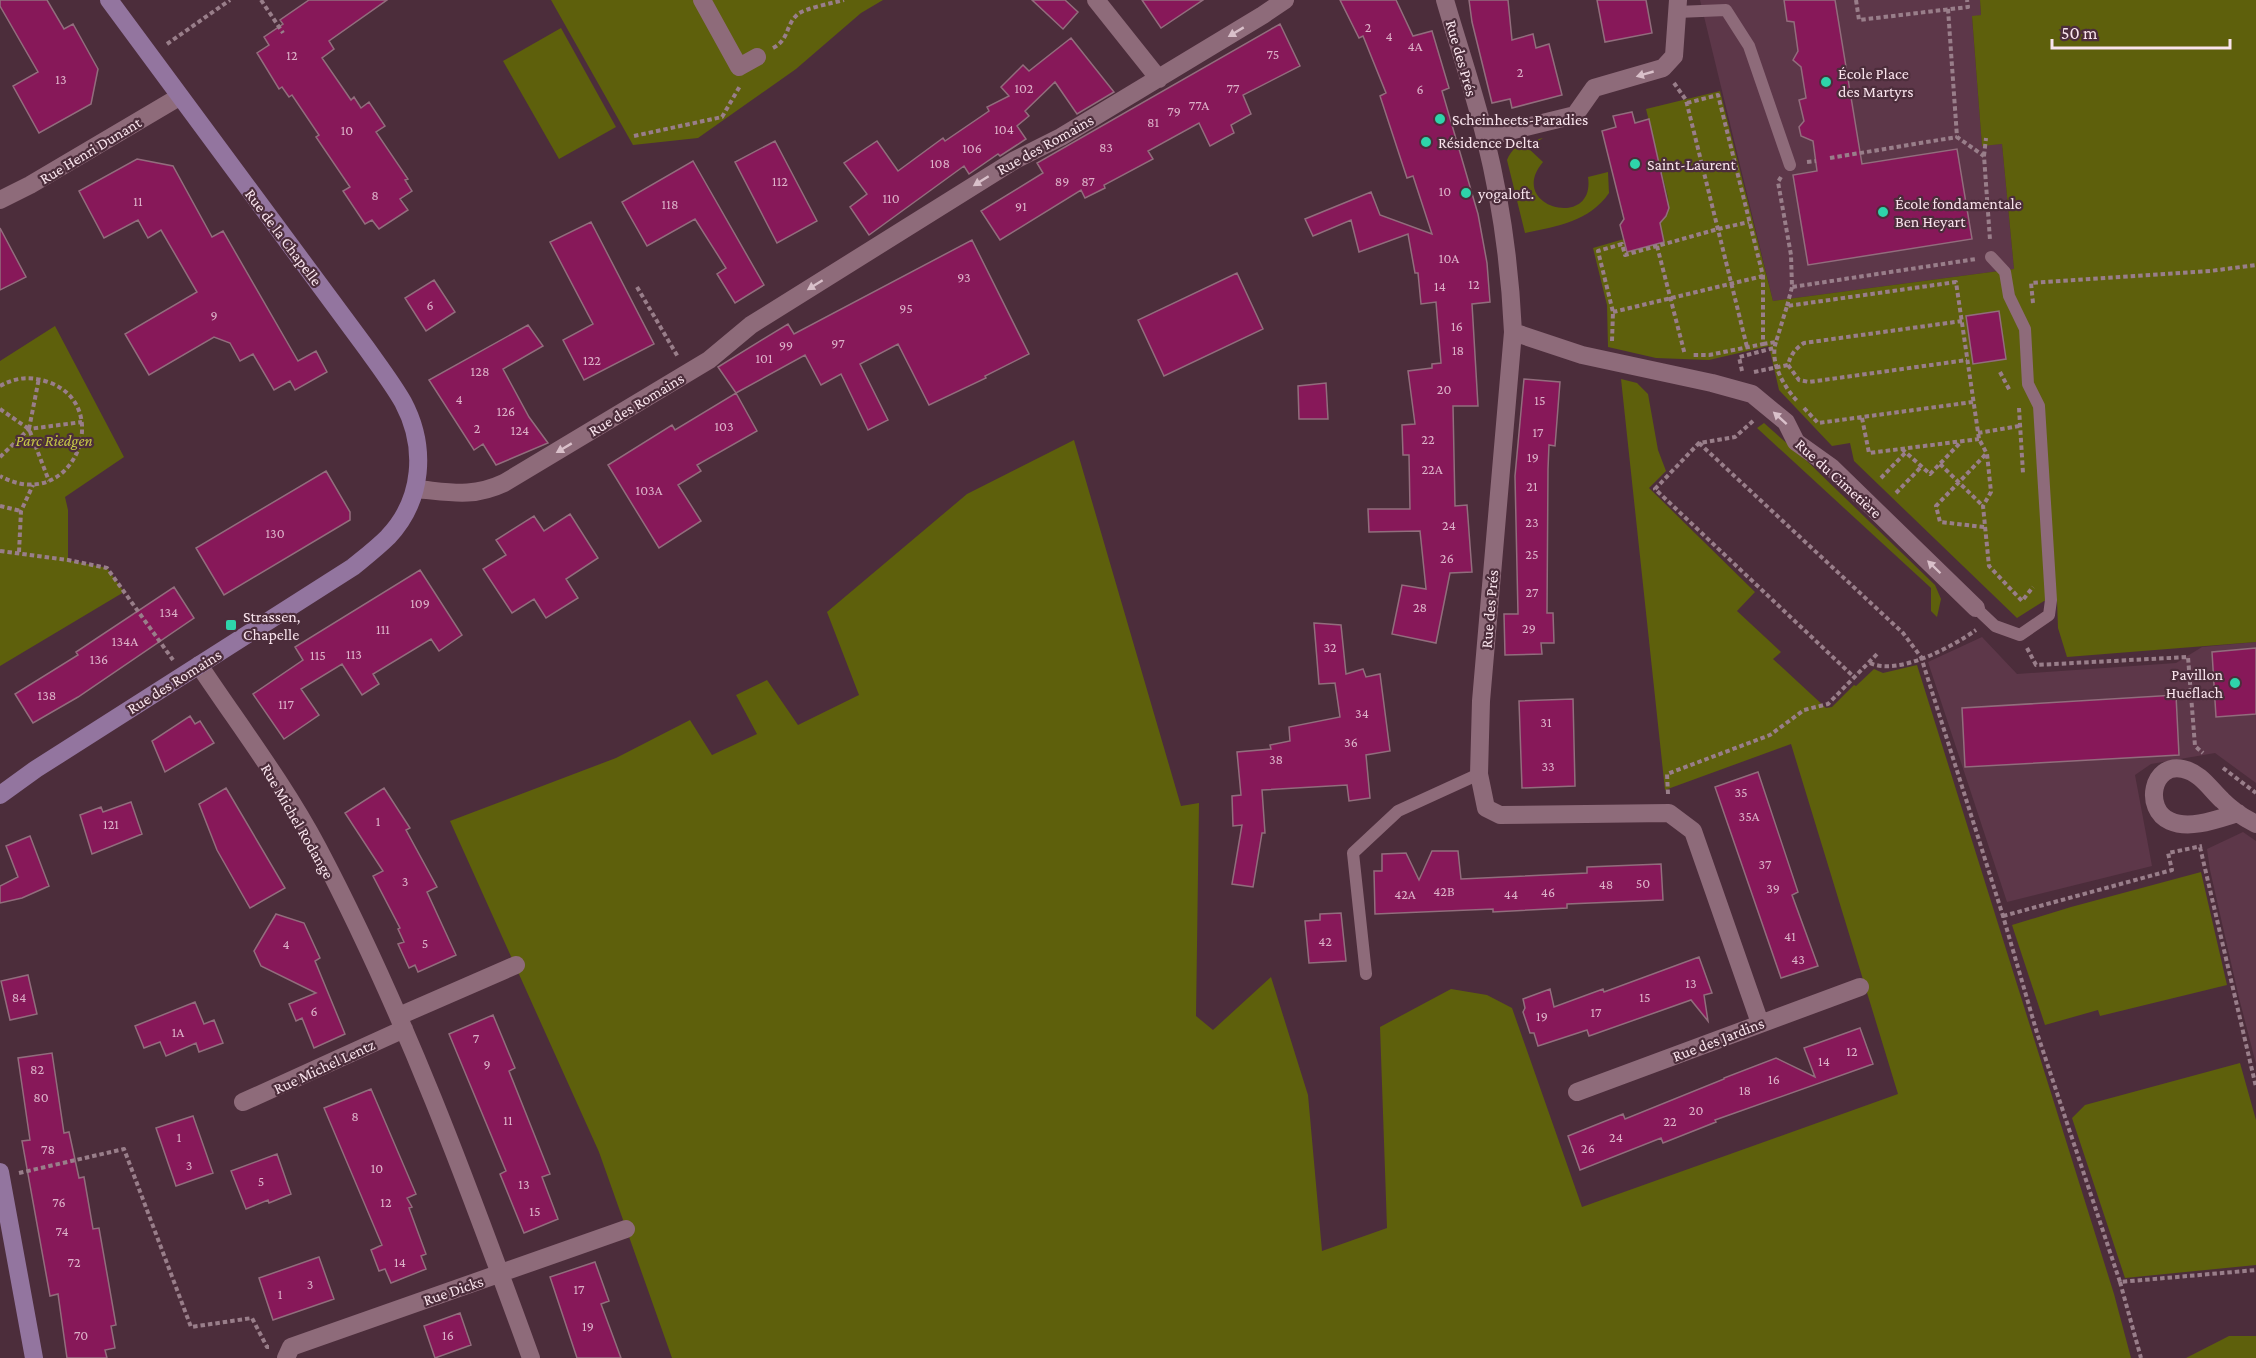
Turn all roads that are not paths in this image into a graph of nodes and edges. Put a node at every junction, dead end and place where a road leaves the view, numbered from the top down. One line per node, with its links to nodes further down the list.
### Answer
1 (109, 0): 9 (main road, Rue de la Chapelle)
2 (702, 0): 7 (street)
3 (1096, 0): 8 (street)
4 (1285, 0): 8 (street, Rue des Romains, one-way to 8)
5 (1445, 0): 10 (street, Rue des Prés)
6 (1677, 6): 10 (street, one-way to 10); 11 (lane)
7 (757, 57)
8 (1159, 79): 15 (street, Rue des Romains, one-way to 15)
9 (179, 97): 12 (street, Rue Henri Dunant); 15 (main road, Rue de la Chapelle)
10 (1485, 137): 14 (street, Rue des Prés)
11 (1790, 165)
12 (0, 200)
13 (1991, 256): 16 (lane)
14 (1513, 332): 16 (street, Rue du Cimetière, one-way to 14); 18 (street, Rue des Prés)
15 (416, 489): 17 (main road, Rue des Romains)
16 (1976, 608)
17 (199, 665): 19 (main road, Rue des Romains); 25 (street, Rue Michel Rodange)
18 (1479, 774): 23 (lane); 26 (street, Rue des Prés)
19 (0, 795)
20 (2238, 813): 21 (street)
21 (2256, 824)
22 (516, 965): 25 (street)
23 (1366, 974)
24 (1860, 987): 26 (street, Rue des Jardins)
25 (402, 1022): 28 (street, Rue Michel Lentz); 31 (street, Rue Michel Rodange)
26 (1760, 1023): 27 (street, Rue des Jardins)
27 (1576, 1092)
28 (243, 1102)
29 (0, 1175): 33 (main road)
30 (626, 1229): 31 (street, Rue Dicks)
31 (500, 1273): 32 (street, Rue Dicks); 34 (street, Rue Michel Rodange)
32 (289, 1352)
33 (34, 1358)
34 (531, 1358)

